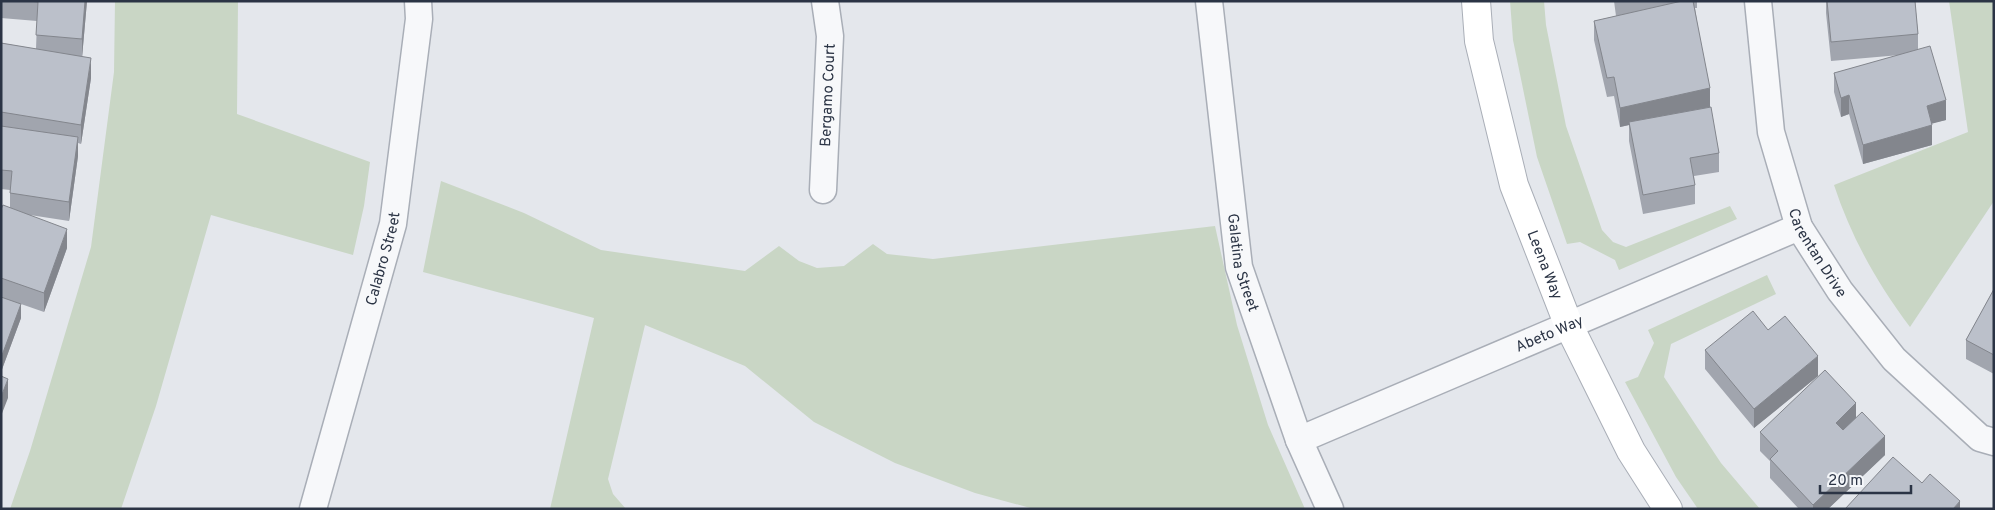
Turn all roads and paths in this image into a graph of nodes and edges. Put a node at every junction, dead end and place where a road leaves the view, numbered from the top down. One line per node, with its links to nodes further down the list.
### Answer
1 (418, 1): 11 (street, Calabro Street)
2 (825, 1): 6 (street, Bergamo Court)
3 (1209, 1): 9 (street, Galatina Street)
4 (1476, 1): 8 (street, Leena Way)
5 (1758, 1): 7 (street, Carentan Drive)
6 (823, 190)
7 (1799, 227): 8 (street, Abeto Way); 10 (street, Carentan Drive)
8 (1569, 326): 9 (street, Abeto Way); 13 (street, Leena Way)
9 (1300, 440): 12 (street, Galatina Street)
10 (1994, 442)
11 (313, 509)
12 (1330, 509)
13 (1668, 509)

